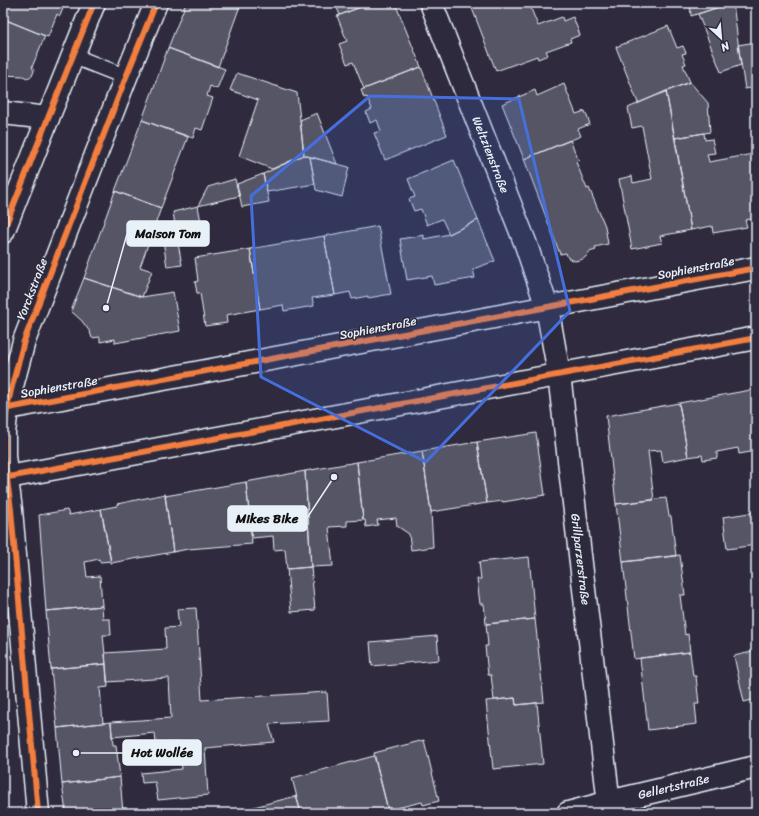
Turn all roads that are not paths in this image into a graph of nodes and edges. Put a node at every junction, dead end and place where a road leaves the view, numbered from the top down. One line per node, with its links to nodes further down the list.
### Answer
1 (94, 3): 4 (street)
2 (156, 3): 5 (street, Yorckstraße)
3 (431, 3): 10 (street, Weltzienstraße)
4 (73, 56): 5 (lane); 7 (street)
5 (126, 77): 13 (street, Yorckstraße)
6 (3, 113): 7 (street)
7 (48, 118): 8 (street)
8 (3, 232)
9 (756, 268): 10 (street, Sophienstraße)
10 (548, 307): 12 (street, Grillparzerstraße); 13 (street, Sophienstraße)
11 (756, 338): 12 (street)
12 (559, 374): 14 (street); 16 (street, Grillparzerstraße)
13 (5, 408): 14 (street, Yorckstraße)
14 (5, 477): 17 (street, Yorckstraße)
15 (756, 766): 16 (street, Gellertstraße)
16 (610, 808): 18 (street, Gellertstraße)
17 (38, 813)
18 (568, 813)

